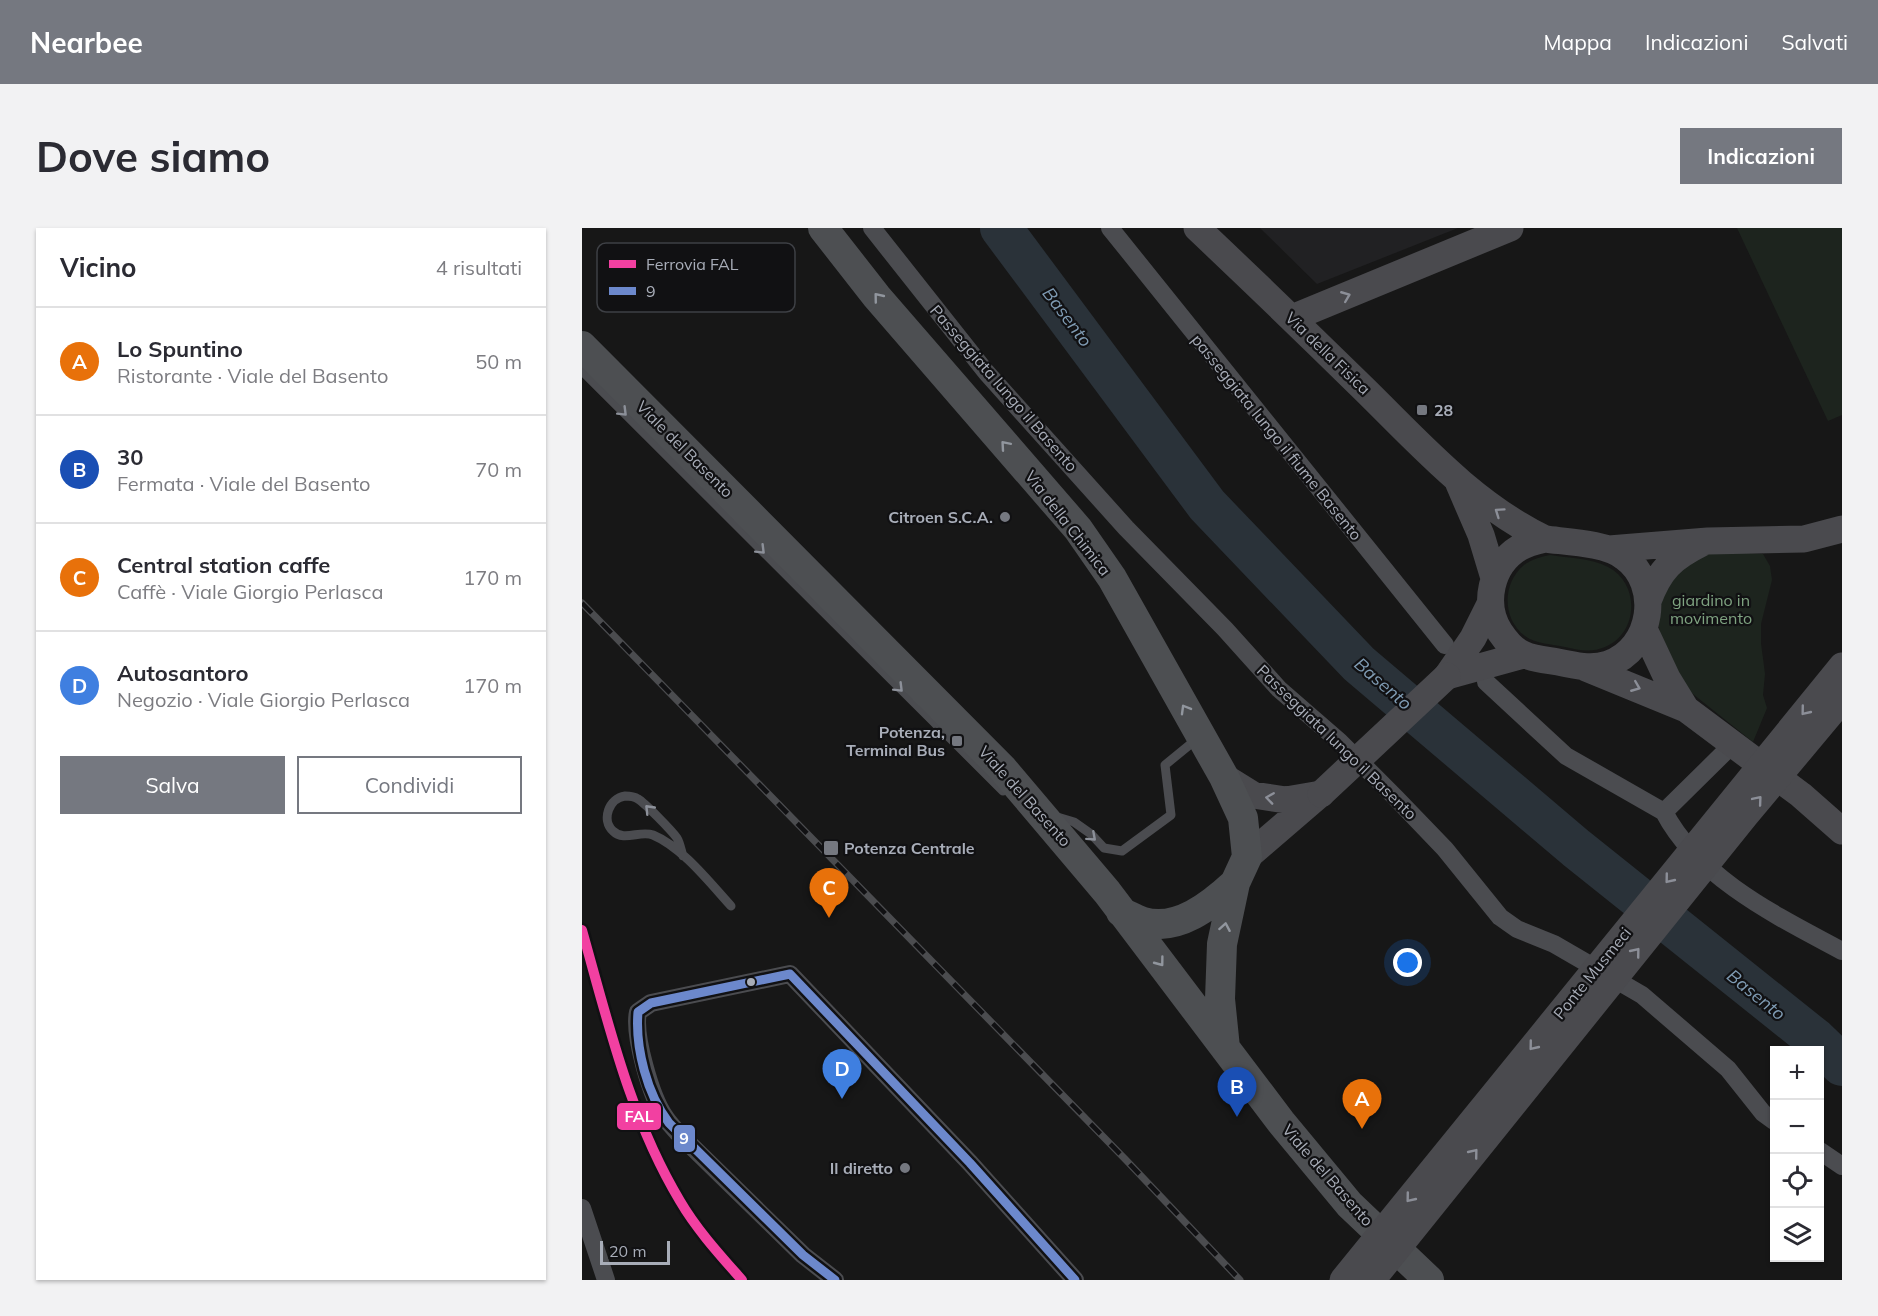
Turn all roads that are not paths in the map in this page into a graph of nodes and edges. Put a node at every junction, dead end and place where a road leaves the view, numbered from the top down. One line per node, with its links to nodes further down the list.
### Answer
1 (823, 228): 25 (main road, Via della Chimica, one-way to 1)
2 (872, 228): 39 (street, Passeggiata lungo il Basento)
3 (1110, 228): 17 (street, passeggiata lungo il fiume Basento)
4 (1197, 228): 6 (street, Via della Fisica)
5 (1510, 228): 6 (street, one-way to 5)
6 (1292, 318): 9 (street, Via della Fisica)
7 (582, 346): 30 (main road, Viale del Basento)
8 (582, 371): 29 (lane, one-way to 29)
9 (1457, 480): 11 (street, one-way to 9); 14 (street)
10 (1842, 529): 12 (street)
11 (1545, 539): 13 (street); 14 (street)
12 (1708, 541): 13 (street); 15 (street)
13 (1609, 549): 15 (street)
14 (1492, 591): 18 (street); 21 (street)
15 (1648, 601): 16 (street)
16 (1644, 629): 20 (street); 24 (street)
17 (1445, 645)
18 (1524, 655): 20 (street); 21 (street)
19 (1842, 666): 46 (street, Ponte Musmeci, one-way to 46, bridge)
20 (1586, 668): 24 (street, one-way to 24)
21 (1447, 676): 28 (street, bridge)
22 (1486, 682): 31 (street)
23 (1842, 700): 47 (street, Ponte Musmeci, one-way to 23, bridge)
24 (1686, 709): 26 (street)
25 (1202, 735): 27 (main road, Via della Chimica); 30 (lane, one-way to 25)
26 (1734, 743): 31 (street); 32 (street)
27 (1224, 777): 28 (street, one-way to 27); 34 (main road, Via della Chimica)
28 (1321, 794): 34 (street)
29 (1010, 797)
30 (1034, 812): 36 (main road, Viale del Basento)
31 (1664, 812): 37 (street)
32 (1842, 831)
33 (683, 856): 33 (lane, one-way to 33); 35 (lane)
34 (1241, 870): 36 (main road); 38 (main road, Via della Chimica, one-way to 34)
35 (731, 906)
36 (1121, 912): 38 (main road, Viale del Basento, one-way to 38)
37 (1842, 951)
38 (1225, 1047): 48 (main road, Viale del Basento)
39 (1770, 1117)
40 (1824, 1154): 41 (street)
41 (1842, 1166)
42 (582, 1208): 43 (street)
43 (606, 1280)
44 (835, 1280): 45 (street)
45 (1075, 1280)
46 (1343, 1280)
47 (1372, 1280)
48 (1429, 1280)

